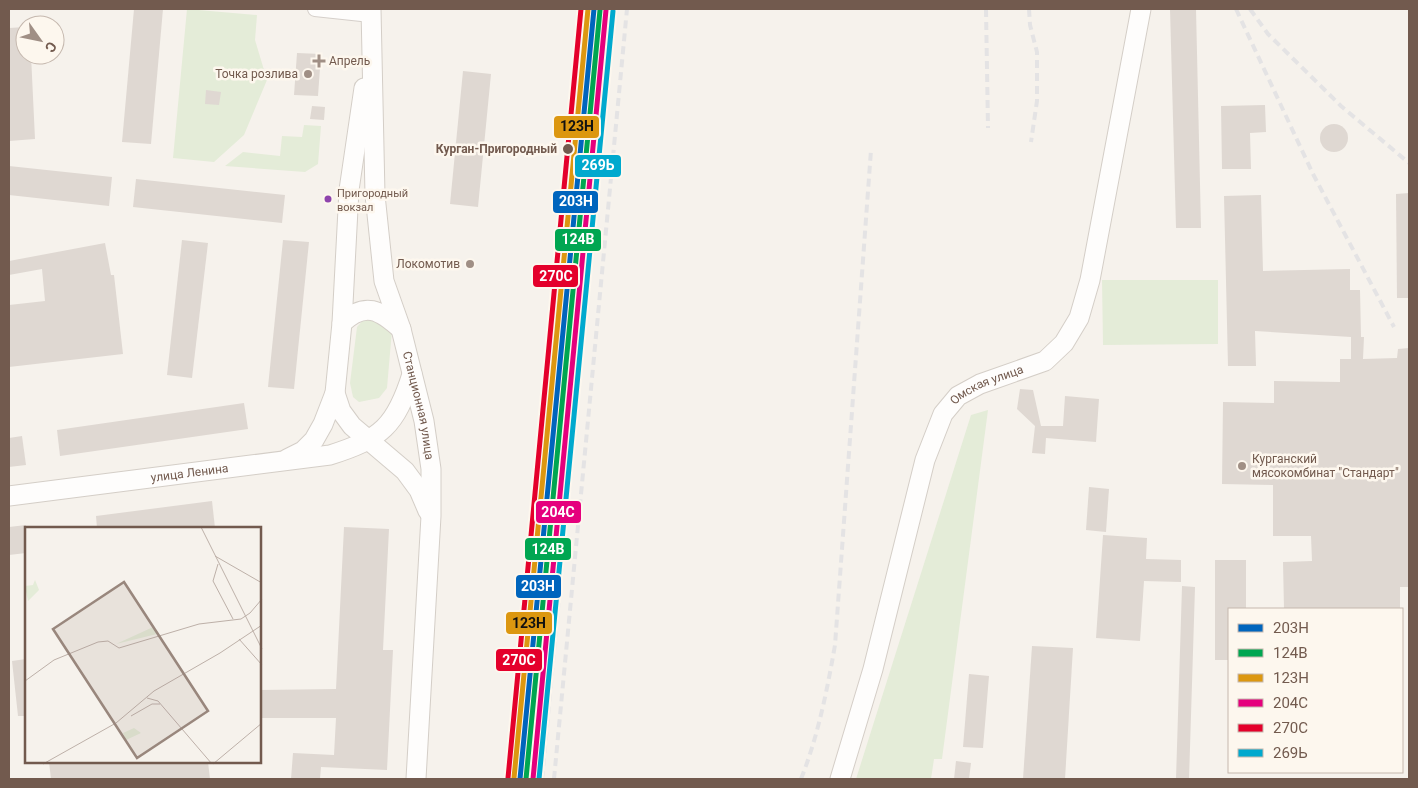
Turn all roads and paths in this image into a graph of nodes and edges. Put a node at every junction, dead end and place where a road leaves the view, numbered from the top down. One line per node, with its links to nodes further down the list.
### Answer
1 (315, 9): 3 (street)
2 (1141, 9): 14 (main road, Омская улица)
3 (371, 12): 4 (main road, Станционная улица)
4 (372, 38): 5 (main road, Станционная улица); 6 (main road, Станционная улица)
5 (342, 323): 6 (main road); 8 (main road, Станционная улица)
6 (401, 329): 7 (main road, Станционная улица)
7 (412, 373): 9 (main road, улица Ленина); 12 (main road, Станционная улица)
8 (335, 393): 9 (main road); 10 (main road, Станционная улица)
9 (369, 441): 10 (main road, улица Ленина); 12 (main road)
10 (286, 460): 11 (main road, улица Ленина)
11 (9, 496)
12 (431, 516): 13 (main road, Станционная улица)
13 (416, 779)
14 (840, 779)

